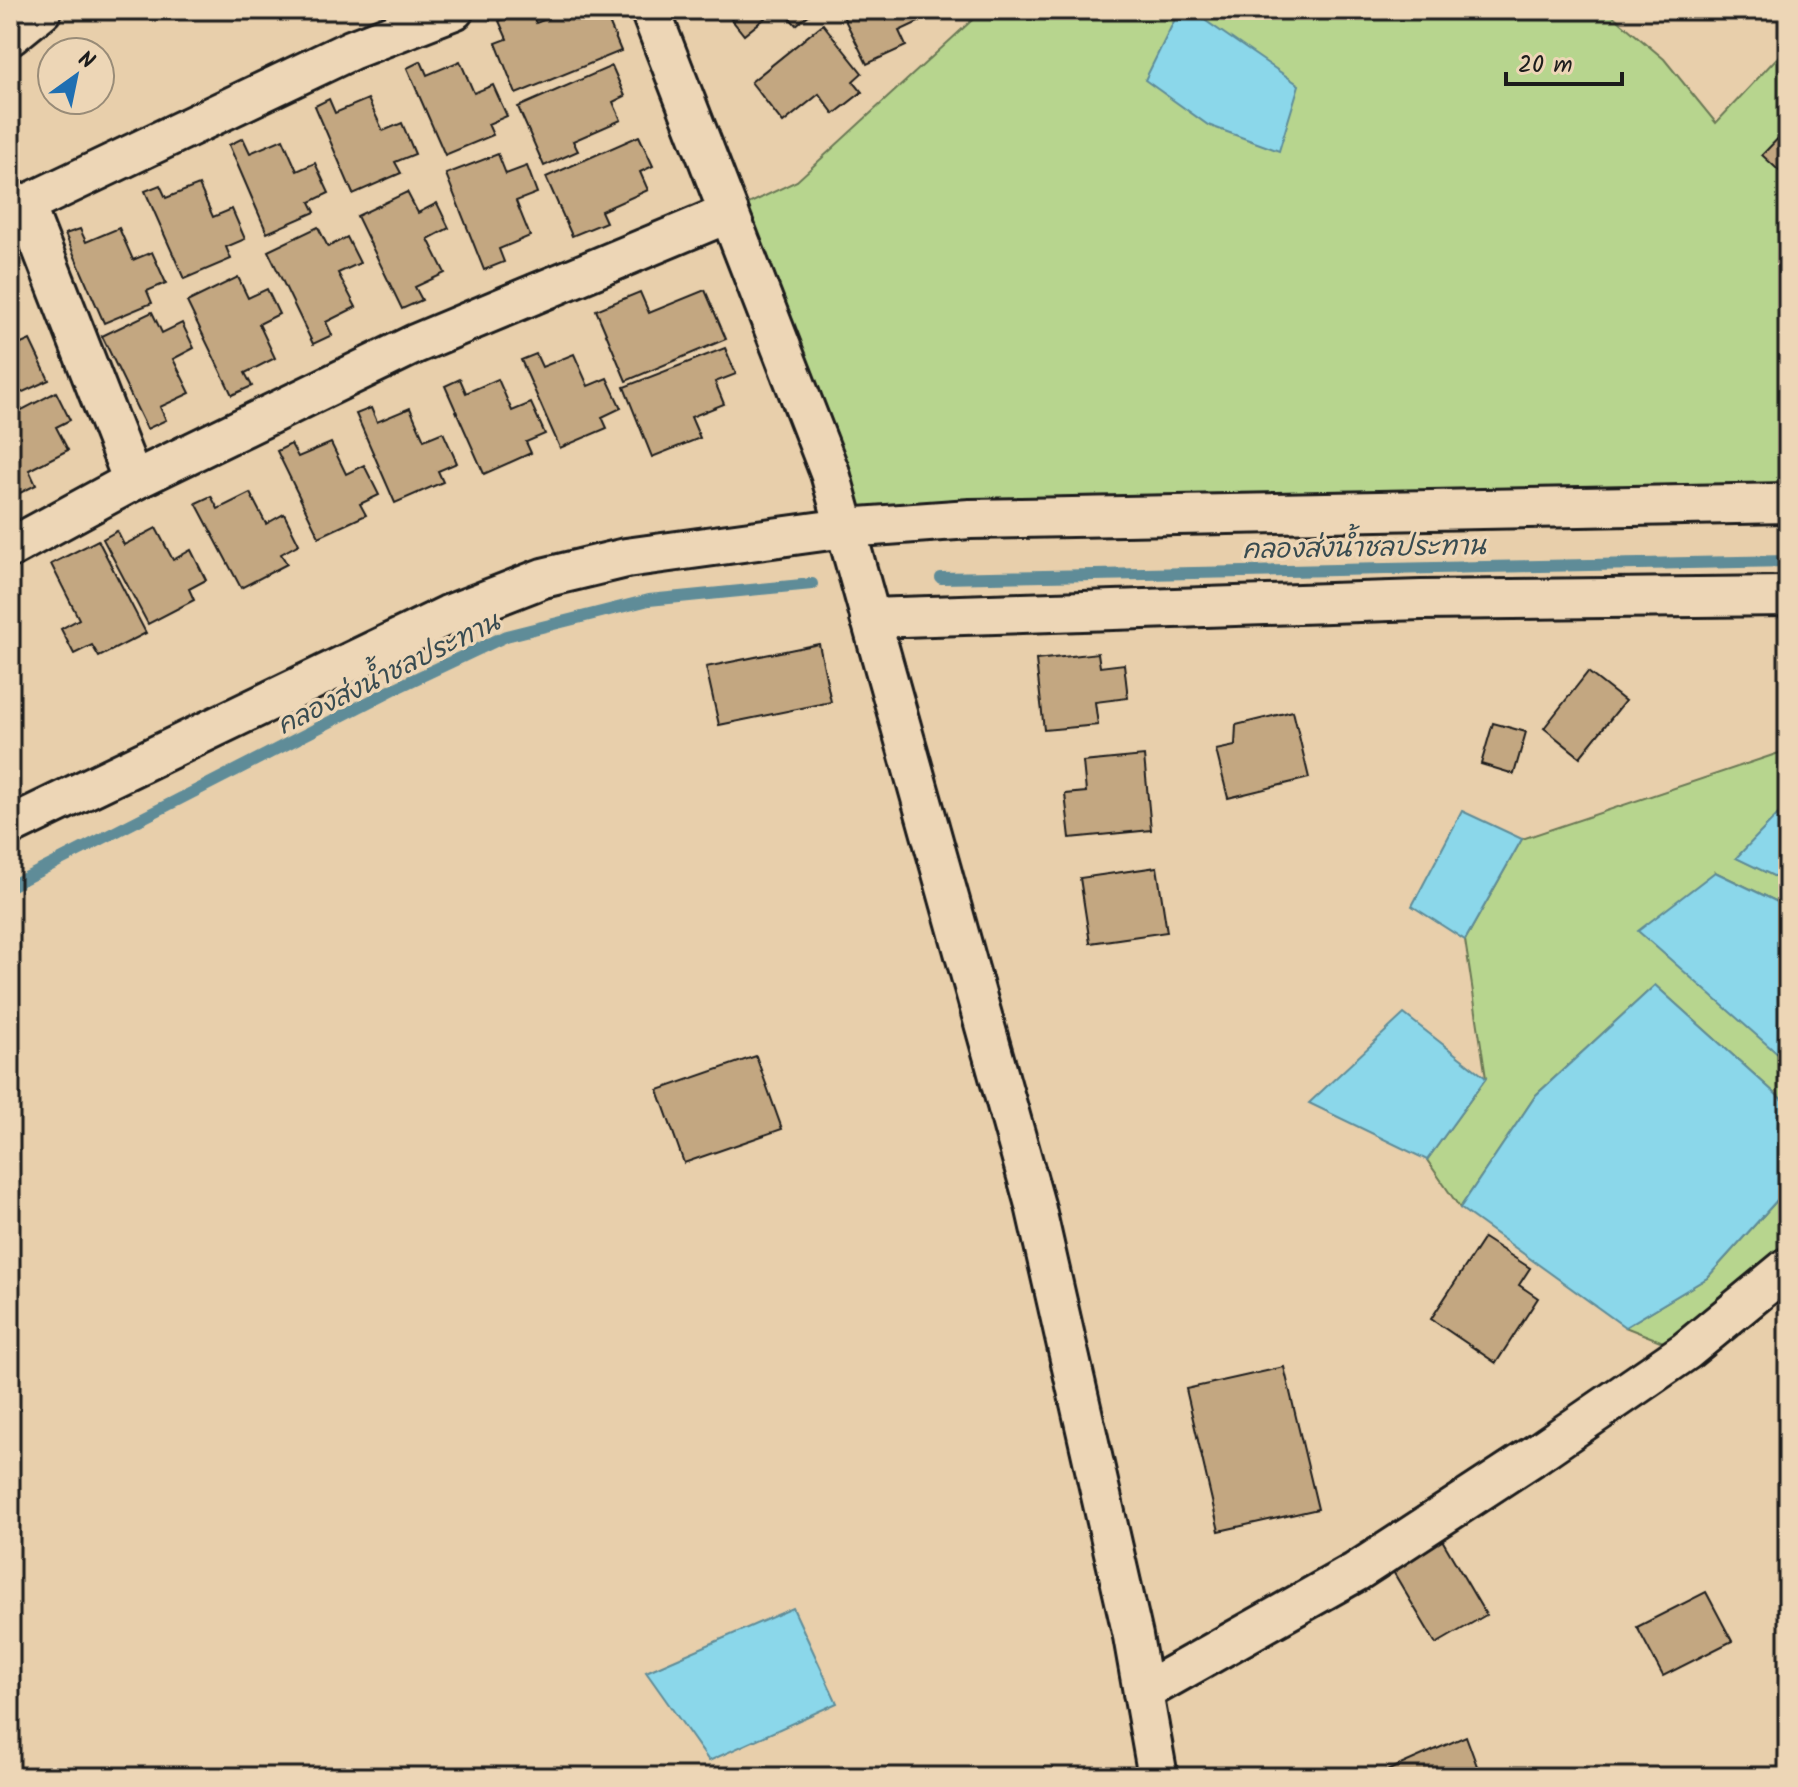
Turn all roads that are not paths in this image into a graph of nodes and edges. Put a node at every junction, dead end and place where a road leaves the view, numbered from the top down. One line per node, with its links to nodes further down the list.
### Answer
1 (42, 10): 4 (street)
2 (454, 10): 6 (street)
3 (650, 10): 5 (street)
4 (10, 36)
5 (729, 213): 6 (street); 8 (street)
6 (133, 481): 9 (street)
7 (1788, 503): 8 (street)
8 (845, 528): 11 (street); 12 (street)
9 (10, 548)
10 (1788, 596): 11 (street)
11 (870, 618): 14 (street)
12 (10, 826)
13 (1788, 1267): 14 (street)
14 (1143, 1692): 15 (street)
15 (1158, 1777)

